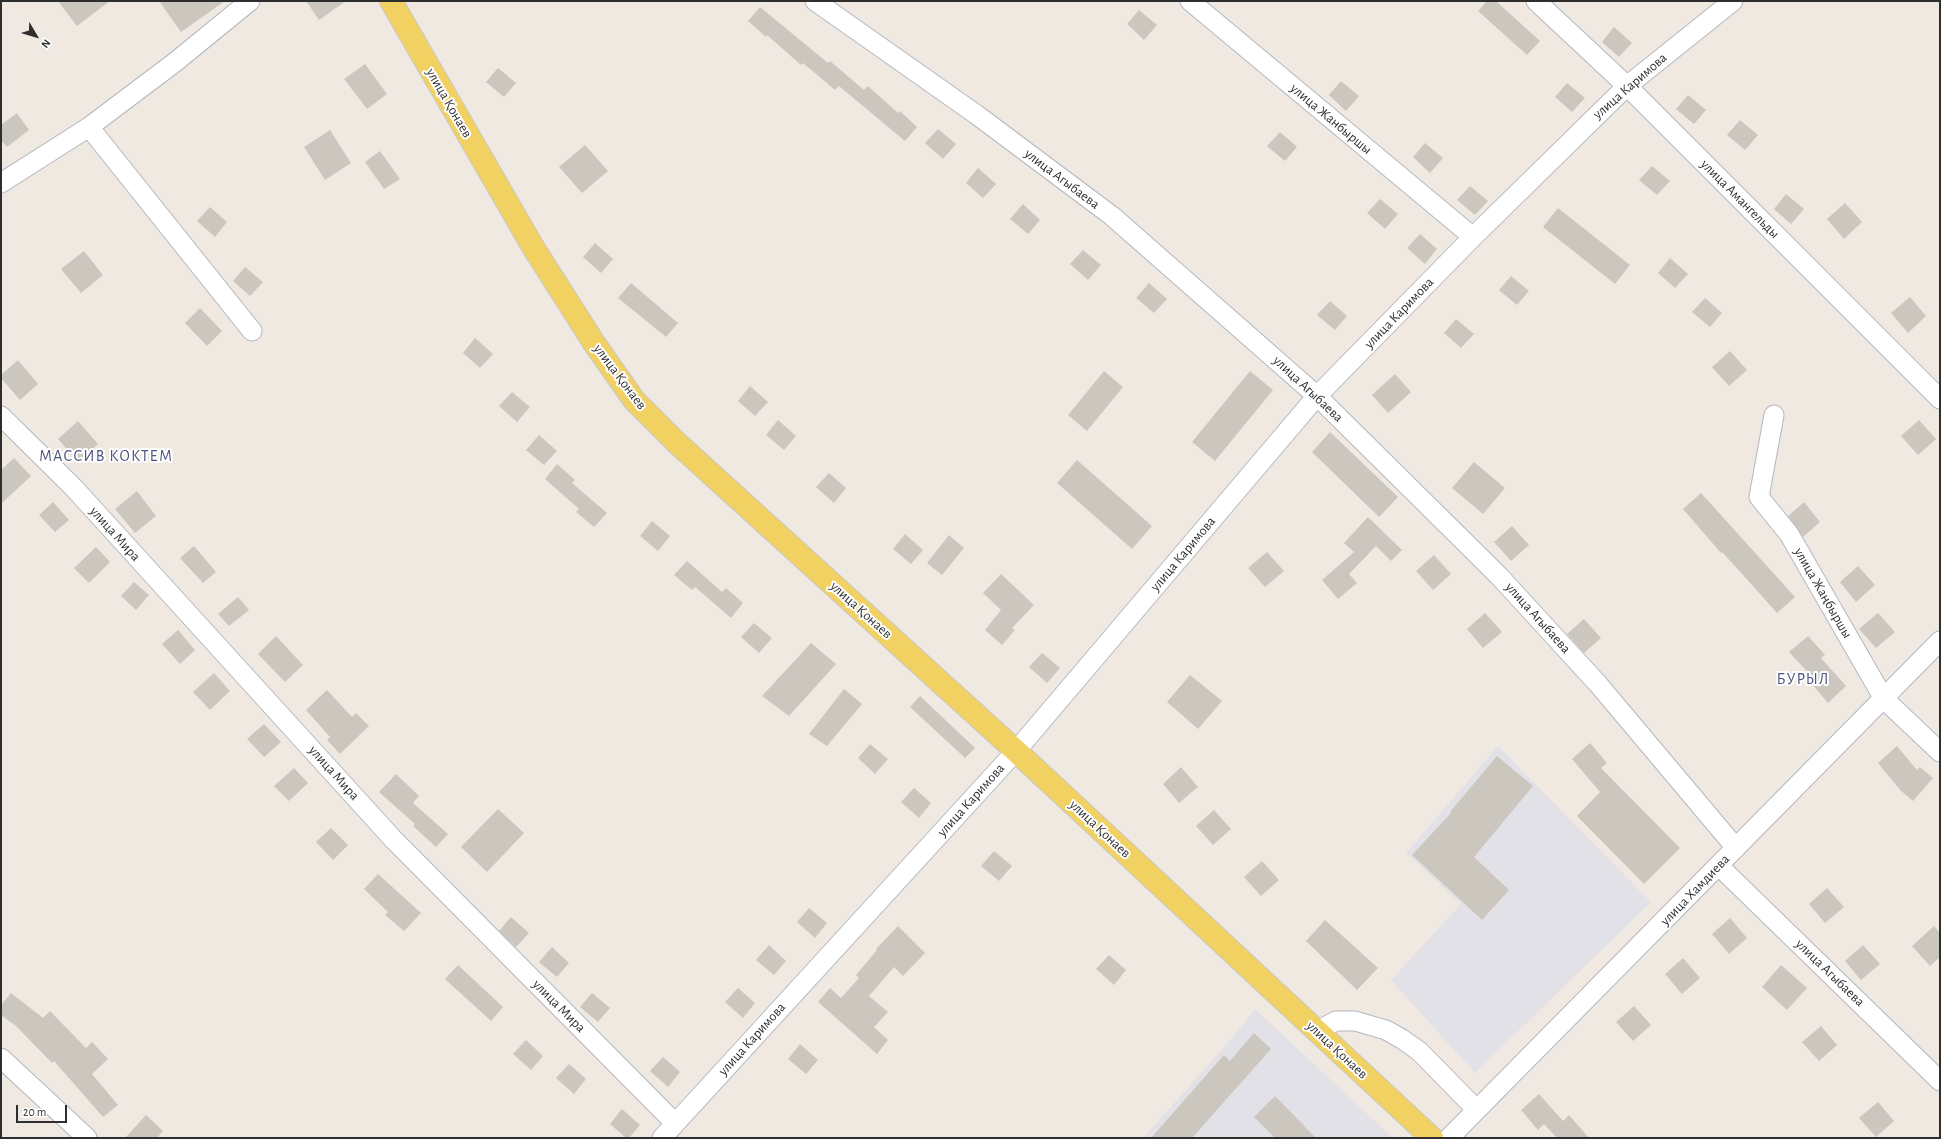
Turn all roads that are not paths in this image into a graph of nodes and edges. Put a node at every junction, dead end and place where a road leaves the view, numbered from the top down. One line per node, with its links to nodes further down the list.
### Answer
1 (250, 1): 8 (street)
2 (391, 1): 18 (main road, улица Қонаев)
3 (815, 1): 12 (street, улица Агыбаева)
4 (1190, 1): 10 (street, улица Жанбыршы)
5 (1536, 1): 7 (street, улица Амангельды)
6 (1733, 1): 7 (street, улица Каримова)
7 (1627, 86): 10 (street, улица Каримова); 13 (street, улица Амангельды)
8 (88, 127): 9 (street); 11 (street)
9 (1, 183)
10 (1473, 237): 12 (street, улица Каримова)
11 (252, 331)
12 (1317, 396): 18 (street, улица Каримова); 20 (street, улица Агыбаева)
13 (1940, 399)
14 (1774, 415): 17 (street, улица Жаңбыршы)
15 (1, 416): 26 (street, улица Мира)
16 (1940, 641): 17 (street, улица Хамдиева)
17 (1884, 699): 19 (street, улица Жаңбыршы); 20 (street, улица Хамдиева)
18 (1016, 751): 22 (main road, улица Қонаев); 26 (street, улица Каримова)
19 (1940, 752)
20 (1736, 848): 21 (street, улица Хамдиева)
21 (1719, 866): 24 (street, улица Агыбаева); 25 (street, улица Хамдиева)
22 (1317, 1032): 25 (street); 29 (main road, улица Қонаев)
23 (1, 1058): 27 (street)
24 (1940, 1081)
25 (1477, 1110): 30 (street, улица Хамдиева)
26 (675, 1123): 28 (street, улица Каримова)
27 (86, 1138)
28 (662, 1138)
29 (1432, 1138)
30 (1449, 1138)

